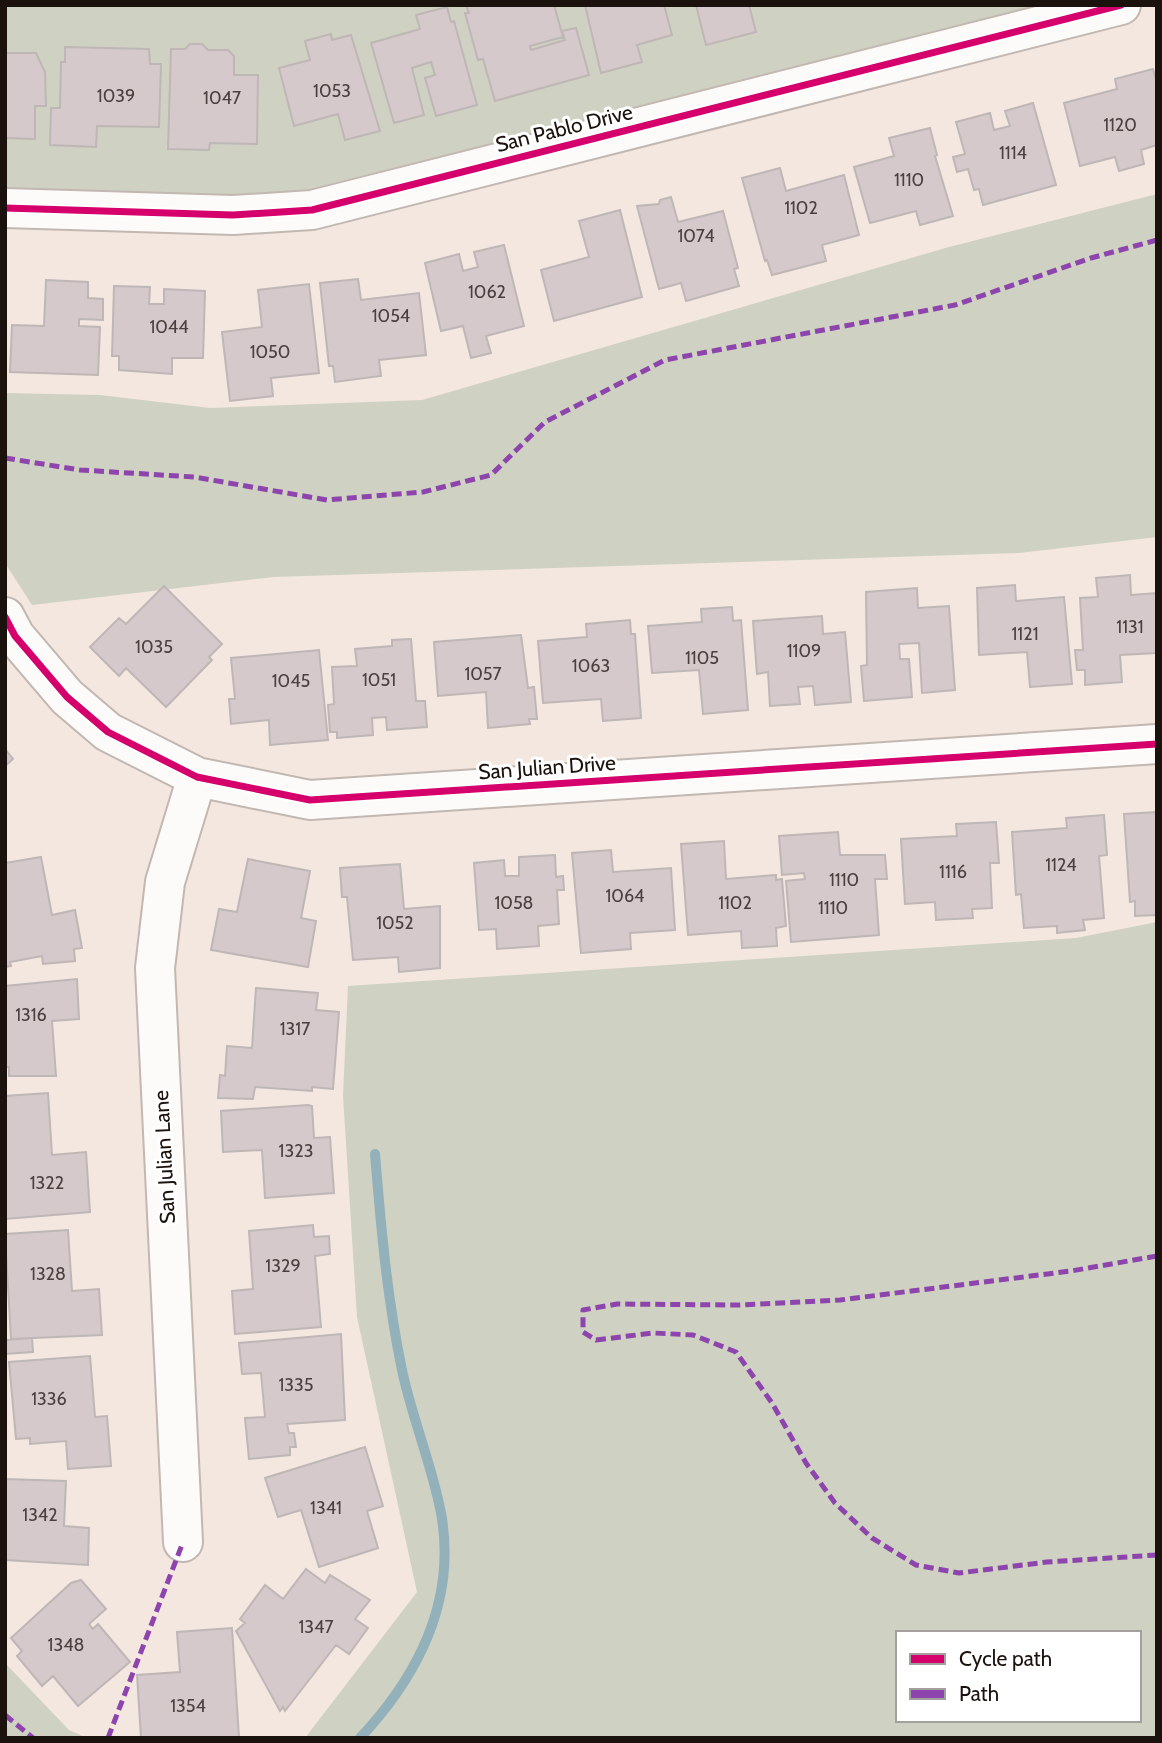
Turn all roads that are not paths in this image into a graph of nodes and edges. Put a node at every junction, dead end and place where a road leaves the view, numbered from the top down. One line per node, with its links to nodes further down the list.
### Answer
1 (1121, 5): 2 (street, San Pablo Drive)
2 (5, 208)
3 (5, 617): 5 (street, San Julian Drive)
4 (1157, 744): 5 (street, San Julian Drive)
5 (197, 777): 6 (street, San Julian Lane)
6 (183, 1542)

